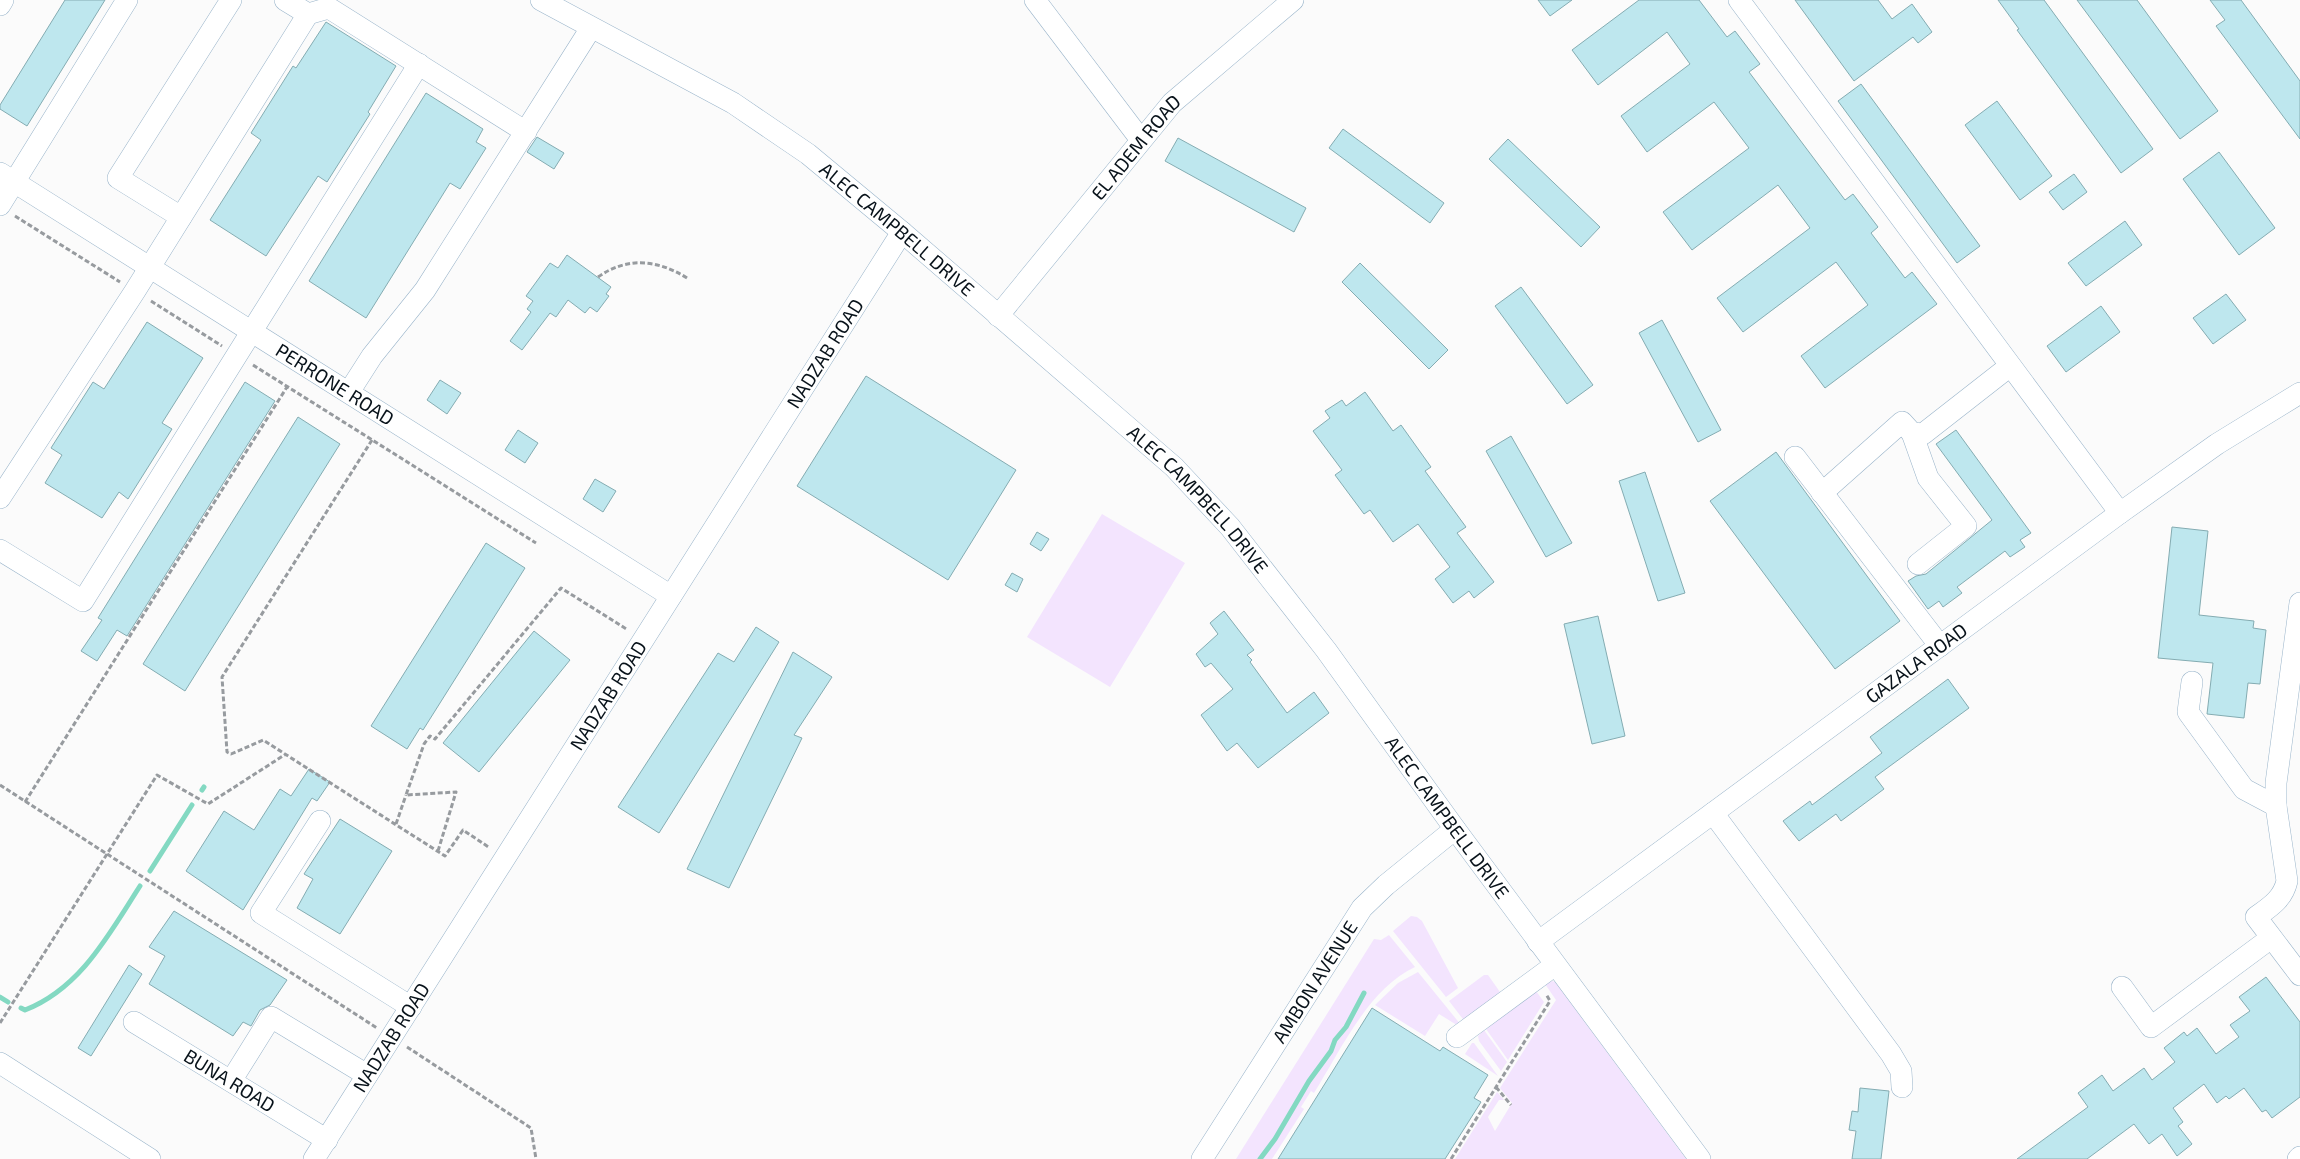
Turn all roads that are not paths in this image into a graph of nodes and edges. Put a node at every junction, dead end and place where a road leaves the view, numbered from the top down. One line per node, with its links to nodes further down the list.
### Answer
1 (3, 0): 9 (street)
2 (128, 0): 15 (street)
3 (231, 0): 17 (street)
4 (285, 0): 10 (street)
5 (541, 0): 11 (street, ALEC CAMPBELL DRIVE)
6 (1035, 0): 14 (street)
7 (1292, 0): 14 (street, EL ADEM ROAD)
8 (1738, 0): 22 (street)
9 (0, 5)
10 (308, 14): 12 (street); 17 (street)
11 (591, 28): 13 (street); 18 (street, ALEC CAMPBELL DRIVE)
12 (419, 64): 13 (street); 21 (street)
13 (526, 132): 23 (street)
14 (1141, 140): 20 (street, EL ADEM ROAD)
15 (7, 177): 16 (street); 19 (street, PERRONE ROAD)
16 (4, 208)
17 (181, 217): 19 (street)
18 (902, 232): 20 (street, ALEC CAMPBELL DRIVE); 32 (street, NADZAB ROAD)
19 (150, 267): 21 (street, PERRONE ROAD); 28 (street)
20 (998, 316): 39 (street, ALEC CAMPBELL DRIVE)
21 (253, 332): 23 (street, PERRONE ROAD); 30 (street)
22 (2010, 366): 25 (street); 29 (street)
23 (349, 392): 32 (street, PERRONE ROAD)
24 (2300, 393): 29 (street, GAZALA ROAD)
25 (1912, 433): 27 (street); 31 (street)
26 (1794, 457): 27 (street)
27 (1822, 493): 34 (street)
28 (0, 498)
29 (2120, 513): 34 (street, GAZALA ROAD)
30 (0, 550)
31 (1918, 564)
32 (671, 596): 45 (street, NADZAB ROAD)
33 (2300, 603): 36 (street)
34 (1940, 646): 37 (street, GAZALA ROAD)
35 (2192, 682): 36 (street)
36 (2276, 806): 40 (street)
37 (1713, 813): 41 (street, GAZALA ROAD); 51 (street)
38 (320, 821): 45 (street)
39 (1455, 829): 41 (street, ALEC CAMPBELL DRIVE); 55 (street, AMBON AVENUE)
40 (2271, 938): 43 (street); 44 (street)
41 (1538, 942): 42 (street, ALEC CAMPBELL DRIVE)
42 (1555, 965): 47 (street); 56 (street, ALEC CAMPBELL DRIVE)
43 (2300, 975)
44 (2122, 987)
45 (411, 1007): 49 (street, NADZAB ROAD)
46 (134, 1022): 50 (street, BUNA ROAD)
47 (1457, 1037)
48 (0, 1063): 53 (street)
49 (367, 1076): 50 (street); 52 (street, NADZAB ROAD)
50 (231, 1081): 52 (street, BUNA ROAD)
51 (1902, 1087)
52 (327, 1140): 54 (street, NADZAB ROAD)
53 (150, 1159)
54 (314, 1159)
55 (1202, 1159)
56 (1700, 1159)

